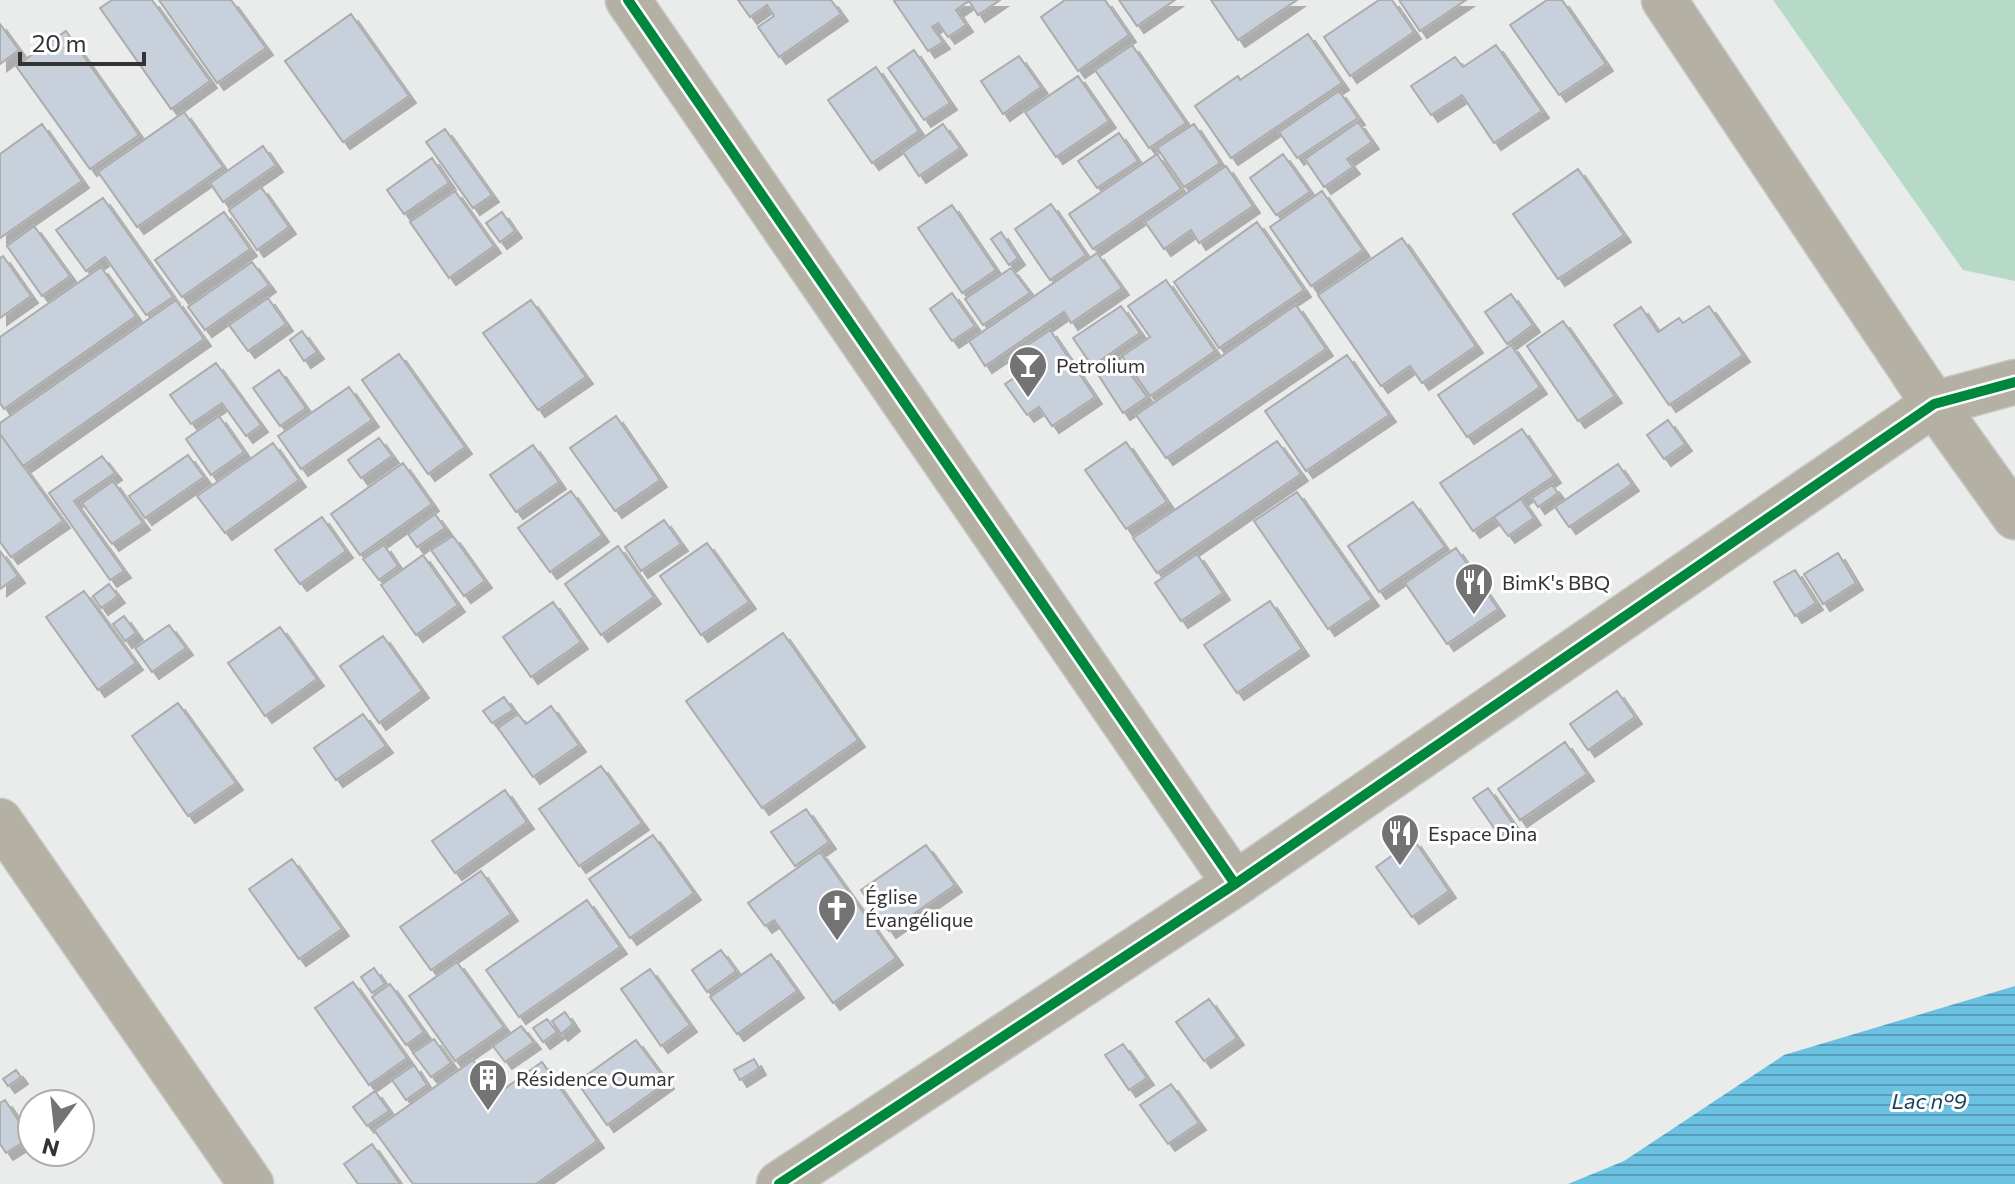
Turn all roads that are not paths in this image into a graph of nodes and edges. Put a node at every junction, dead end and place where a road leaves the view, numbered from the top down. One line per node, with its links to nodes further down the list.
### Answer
1 (628, 0): 7 (street)
2 (1664, 0): 4 (street)
3 (2015, 382): 4 (street)
4 (1934, 404): 5 (street); 7 (street)
5 (2015, 517)
6 (0, 821): 8 (street)
7 (1235, 884): 9 (street)
8 (251, 1184)
9 (779, 1184)

